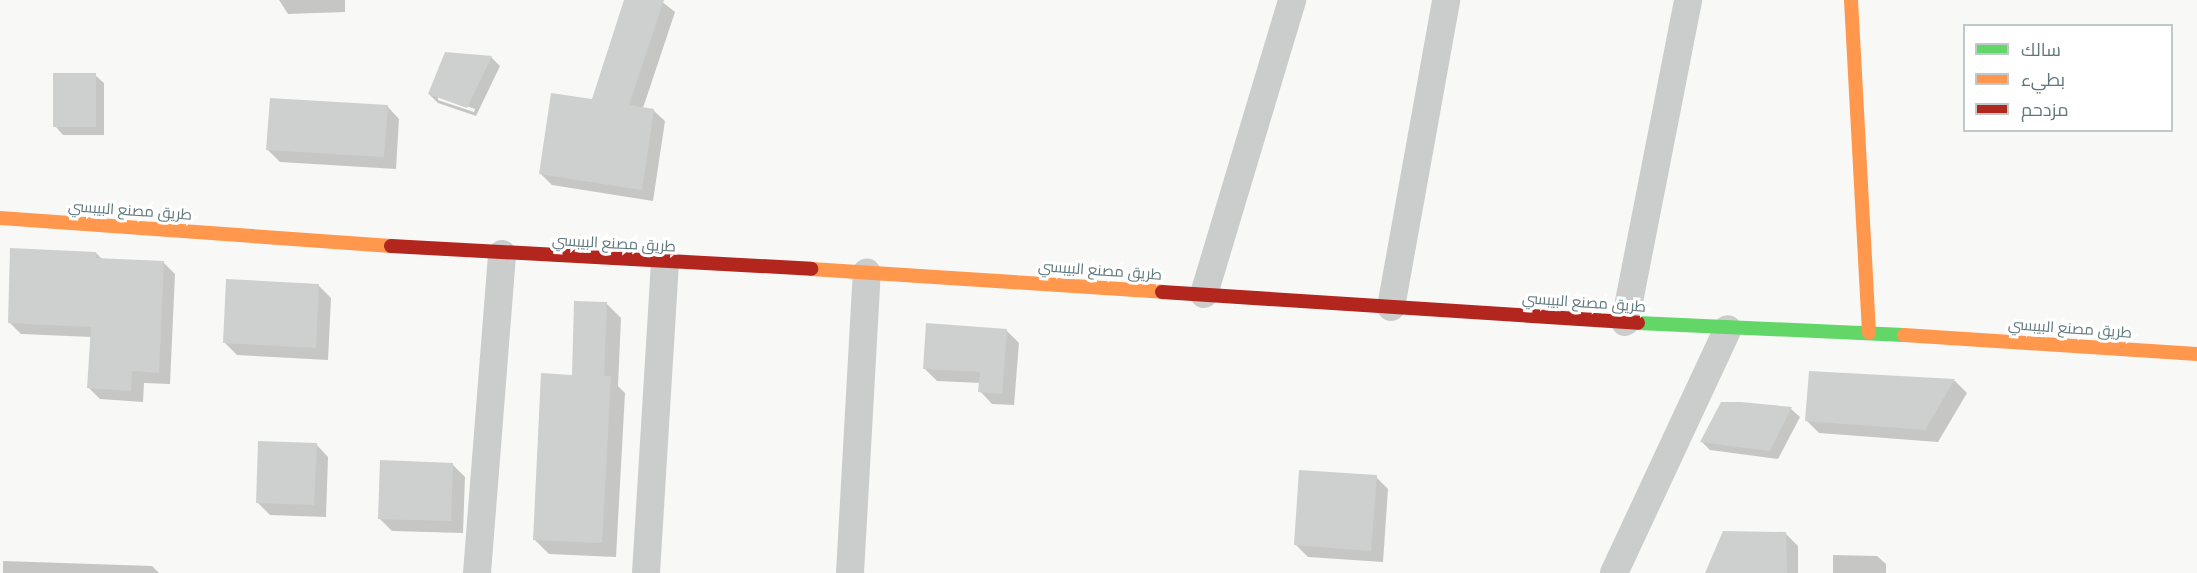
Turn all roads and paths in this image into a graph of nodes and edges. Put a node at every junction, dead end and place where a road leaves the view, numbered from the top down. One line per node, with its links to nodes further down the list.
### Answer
1 (1292, 0): 9 (street)
2 (1446, 0): 10 (street)
3 (1688, 0): 11 (street)
4 (1851, 0): 13 (main road)
5 (0, 218): 6 (main road, طريق مصنع البيبسي)
6 (502, 254): 7 (main road, طريق مصنع البيبسي); 15 (street)
7 (665, 264): 8 (main road, طريق مصنع البيبسي); 16 (street)
8 (867, 272): 9 (main road, طريق مصنع البيبسي); 17 (street)
9 (1204, 294): 10 (main road, طريق مصنع البيبسي)
10 (1391, 307): 11 (main road, طريق مصنع البيبسي)
11 (1625, 322): 12 (main road, طريق مصنع البيبسي)
12 (1728, 329): 13 (main road, طريق مصنع البيبسي); 18 (street)
13 (1869, 333): 14 (main road, طريق مصنع البيبسي)
14 (2197, 354)
15 (477, 573)
16 (646, 573)
17 (850, 573)
18 (1614, 573)

